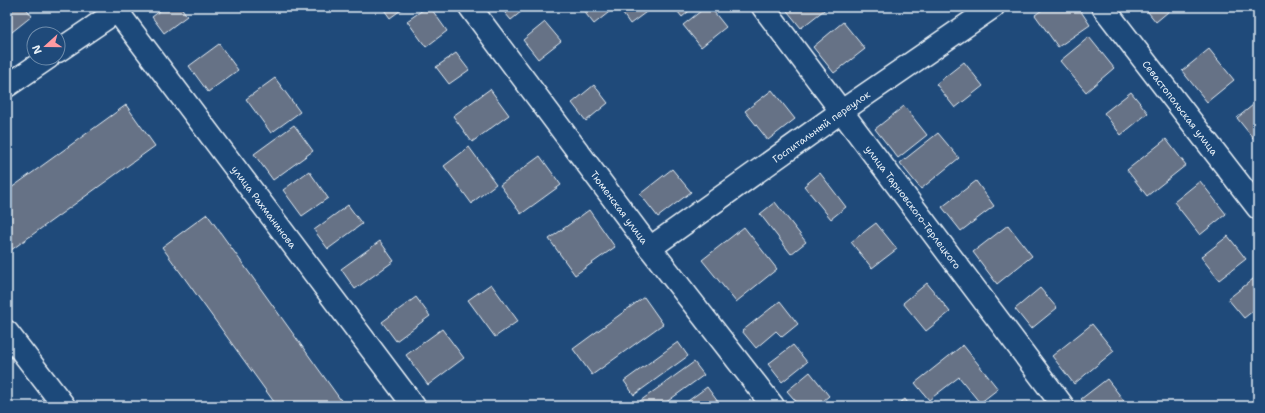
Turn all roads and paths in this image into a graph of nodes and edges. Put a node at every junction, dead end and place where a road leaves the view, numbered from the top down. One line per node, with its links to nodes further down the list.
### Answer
1 (470, 7): 11 (street, Тюменская улица)
2 (763, 7): 9 (street, улица Тарновского-Терлецкого)
3 (993, 7): 9 (street, Госпитальный переулок)
4 (1103, 7): 10 (street, Севастопольская улица)
5 (118, 8): 6 (street); 14 (street, улица Рахманинова)
6 (66, 45)
7 (36, 66): 8 (street)
8 (7, 86)
9 (842, 112): 11 (street, Госпитальный переулок); 16 (street, улица Тарновского-Терлецкого)
10 (1258, 208)
11 (650, 248): 15 (street, Тюменская улица)
12 (7, 332): 13 (street)
13 (64, 406)
14 (414, 406)
15 (772, 406)
16 (1063, 406)

